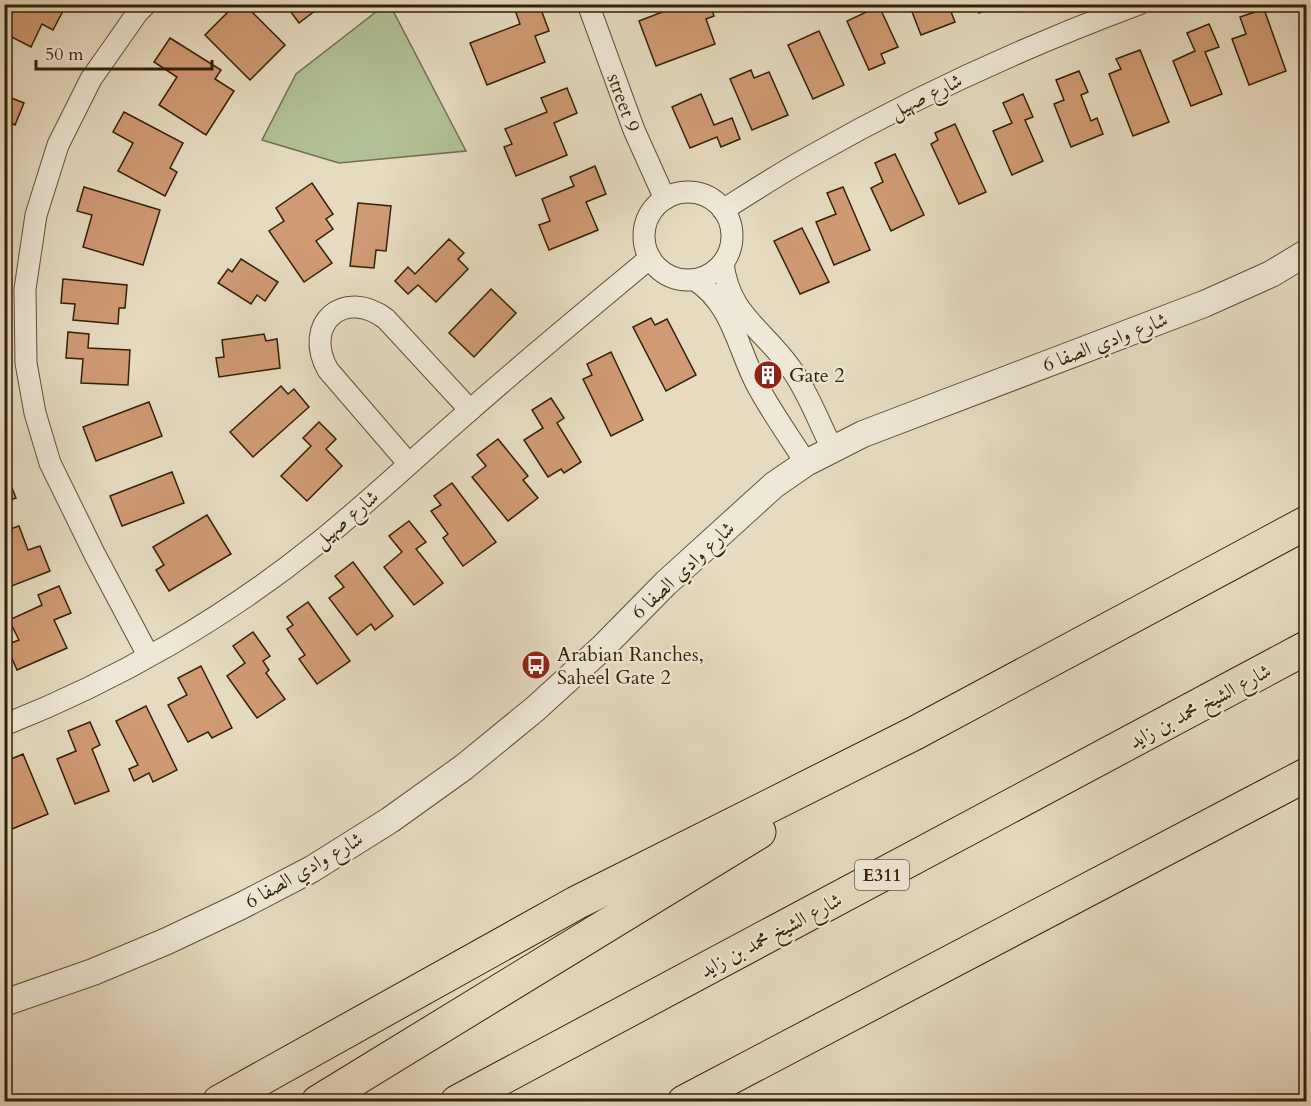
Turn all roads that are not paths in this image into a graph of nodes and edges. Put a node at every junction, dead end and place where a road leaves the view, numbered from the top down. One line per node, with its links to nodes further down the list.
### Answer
1 (146, 4): 19 (street)
2 (588, 4): 4 (street, street 9)
3 (1139, 4): 5 (street, شارع صهيل)
4 (665, 199): 5 (street); 7 (street)
5 (723, 210): 8 (street)
6 (1306, 253): 14 (street, شارع وادي الصفا 6)
7 (650, 258): 9 (street); 11 (street, شارع صهيل)
8 (723, 263): 9 (street); 10 (street)
9 (695, 280): 10 (street)
10 (742, 325): 12 (street); 13 (street)
11 (470, 410): 16 (street, شارع صهيل); 16 (street)
12 (814, 413): 13 (street); 14 (street)
13 (785, 428): 15 (street)
14 (832, 448): 15 (street, شارع وادي الصفا 6)
15 (806, 463): 23 (street, شارع وادي الصفا 6)
16 (409, 464): 19 (street, شارع صهيل)
17 (1306, 523): 21 (highway)
18 (1306, 648): 26 (highway, شارع الشيخ محمد بن زايد / E311)
19 (148, 656): 20 (street, شارع صهيل)
20 (4, 725)
21 (915, 733): 24 (highway); 25 (highway)
22 (1306, 775): 27 (highway)
23 (4, 1004)
24 (219, 1101)
25 (318, 1101)
26 (457, 1101)
27 (684, 1101)

